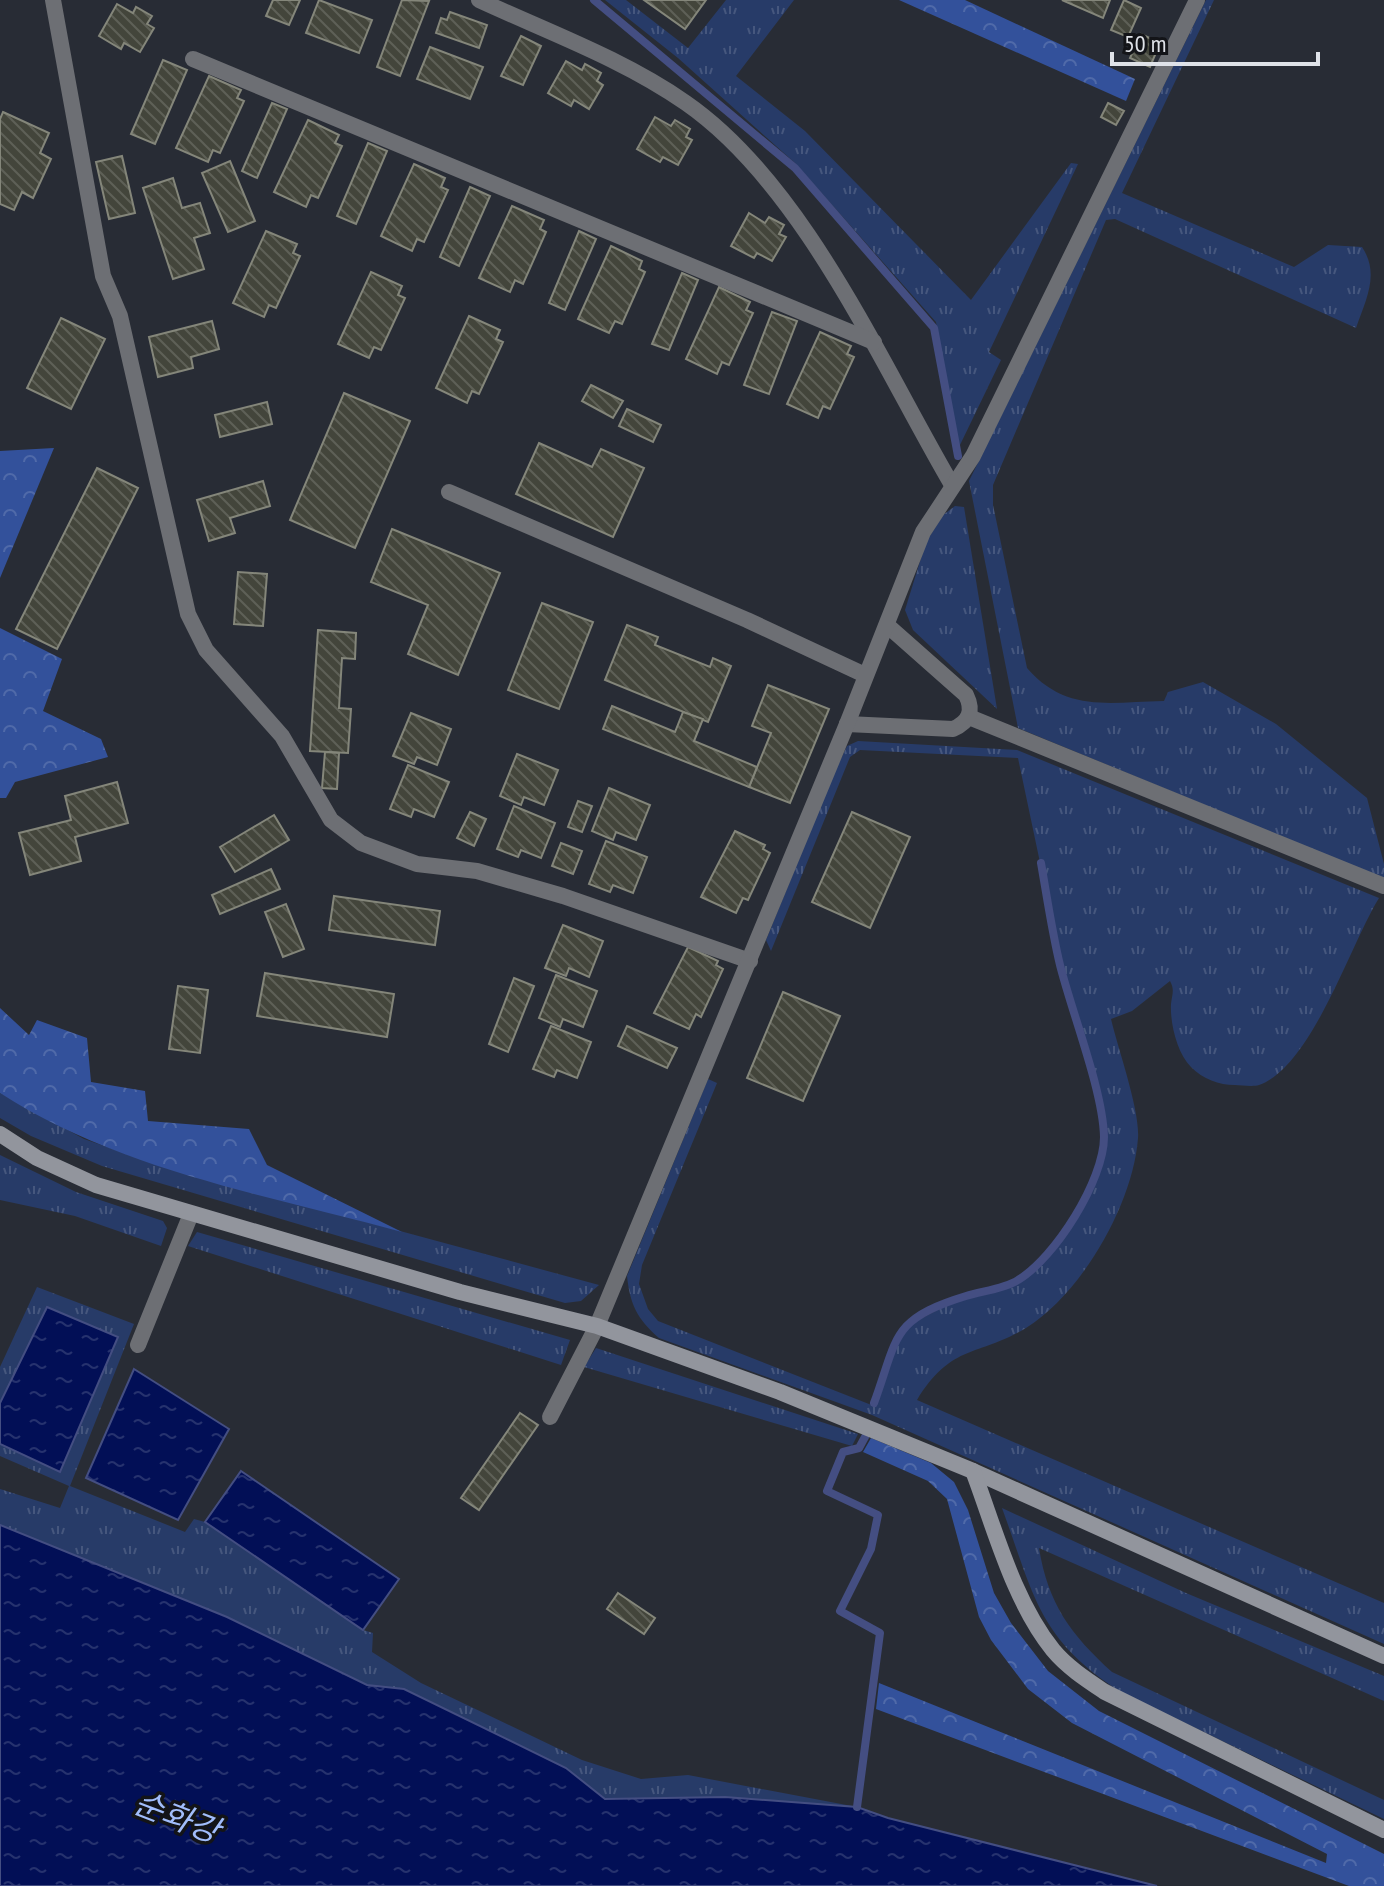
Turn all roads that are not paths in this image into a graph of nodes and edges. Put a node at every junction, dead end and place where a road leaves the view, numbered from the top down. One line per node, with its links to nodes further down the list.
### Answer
1 (53, 0): 13 (street)
2 (479, 0): 5 (street)
3 (1197, 0): 6 (street)
4 (193, 59): 5 (street)
5 (874, 342): 6 (street)
6 (952, 485): 8 (street)
7 (449, 492): 9 (street)
8 (888, 626): 9 (street); 10 (street)
9 (865, 675): 11 (street)
10 (969, 717): 11 (street); 12 (street)
11 (847, 724): 13 (street)
12 (1384, 886)
13 (750, 961): 16 (street)
14 (0, 1134): 15 (street)
15 (191, 1214): 16 (street); 17 (street)
16 (597, 1326): 18 (street); 19 (street)
17 (138, 1345)
18 (550, 1417)
19 (973, 1471): 20 (street); 21 (street)
20 (1384, 1656)
21 (1384, 1830)

